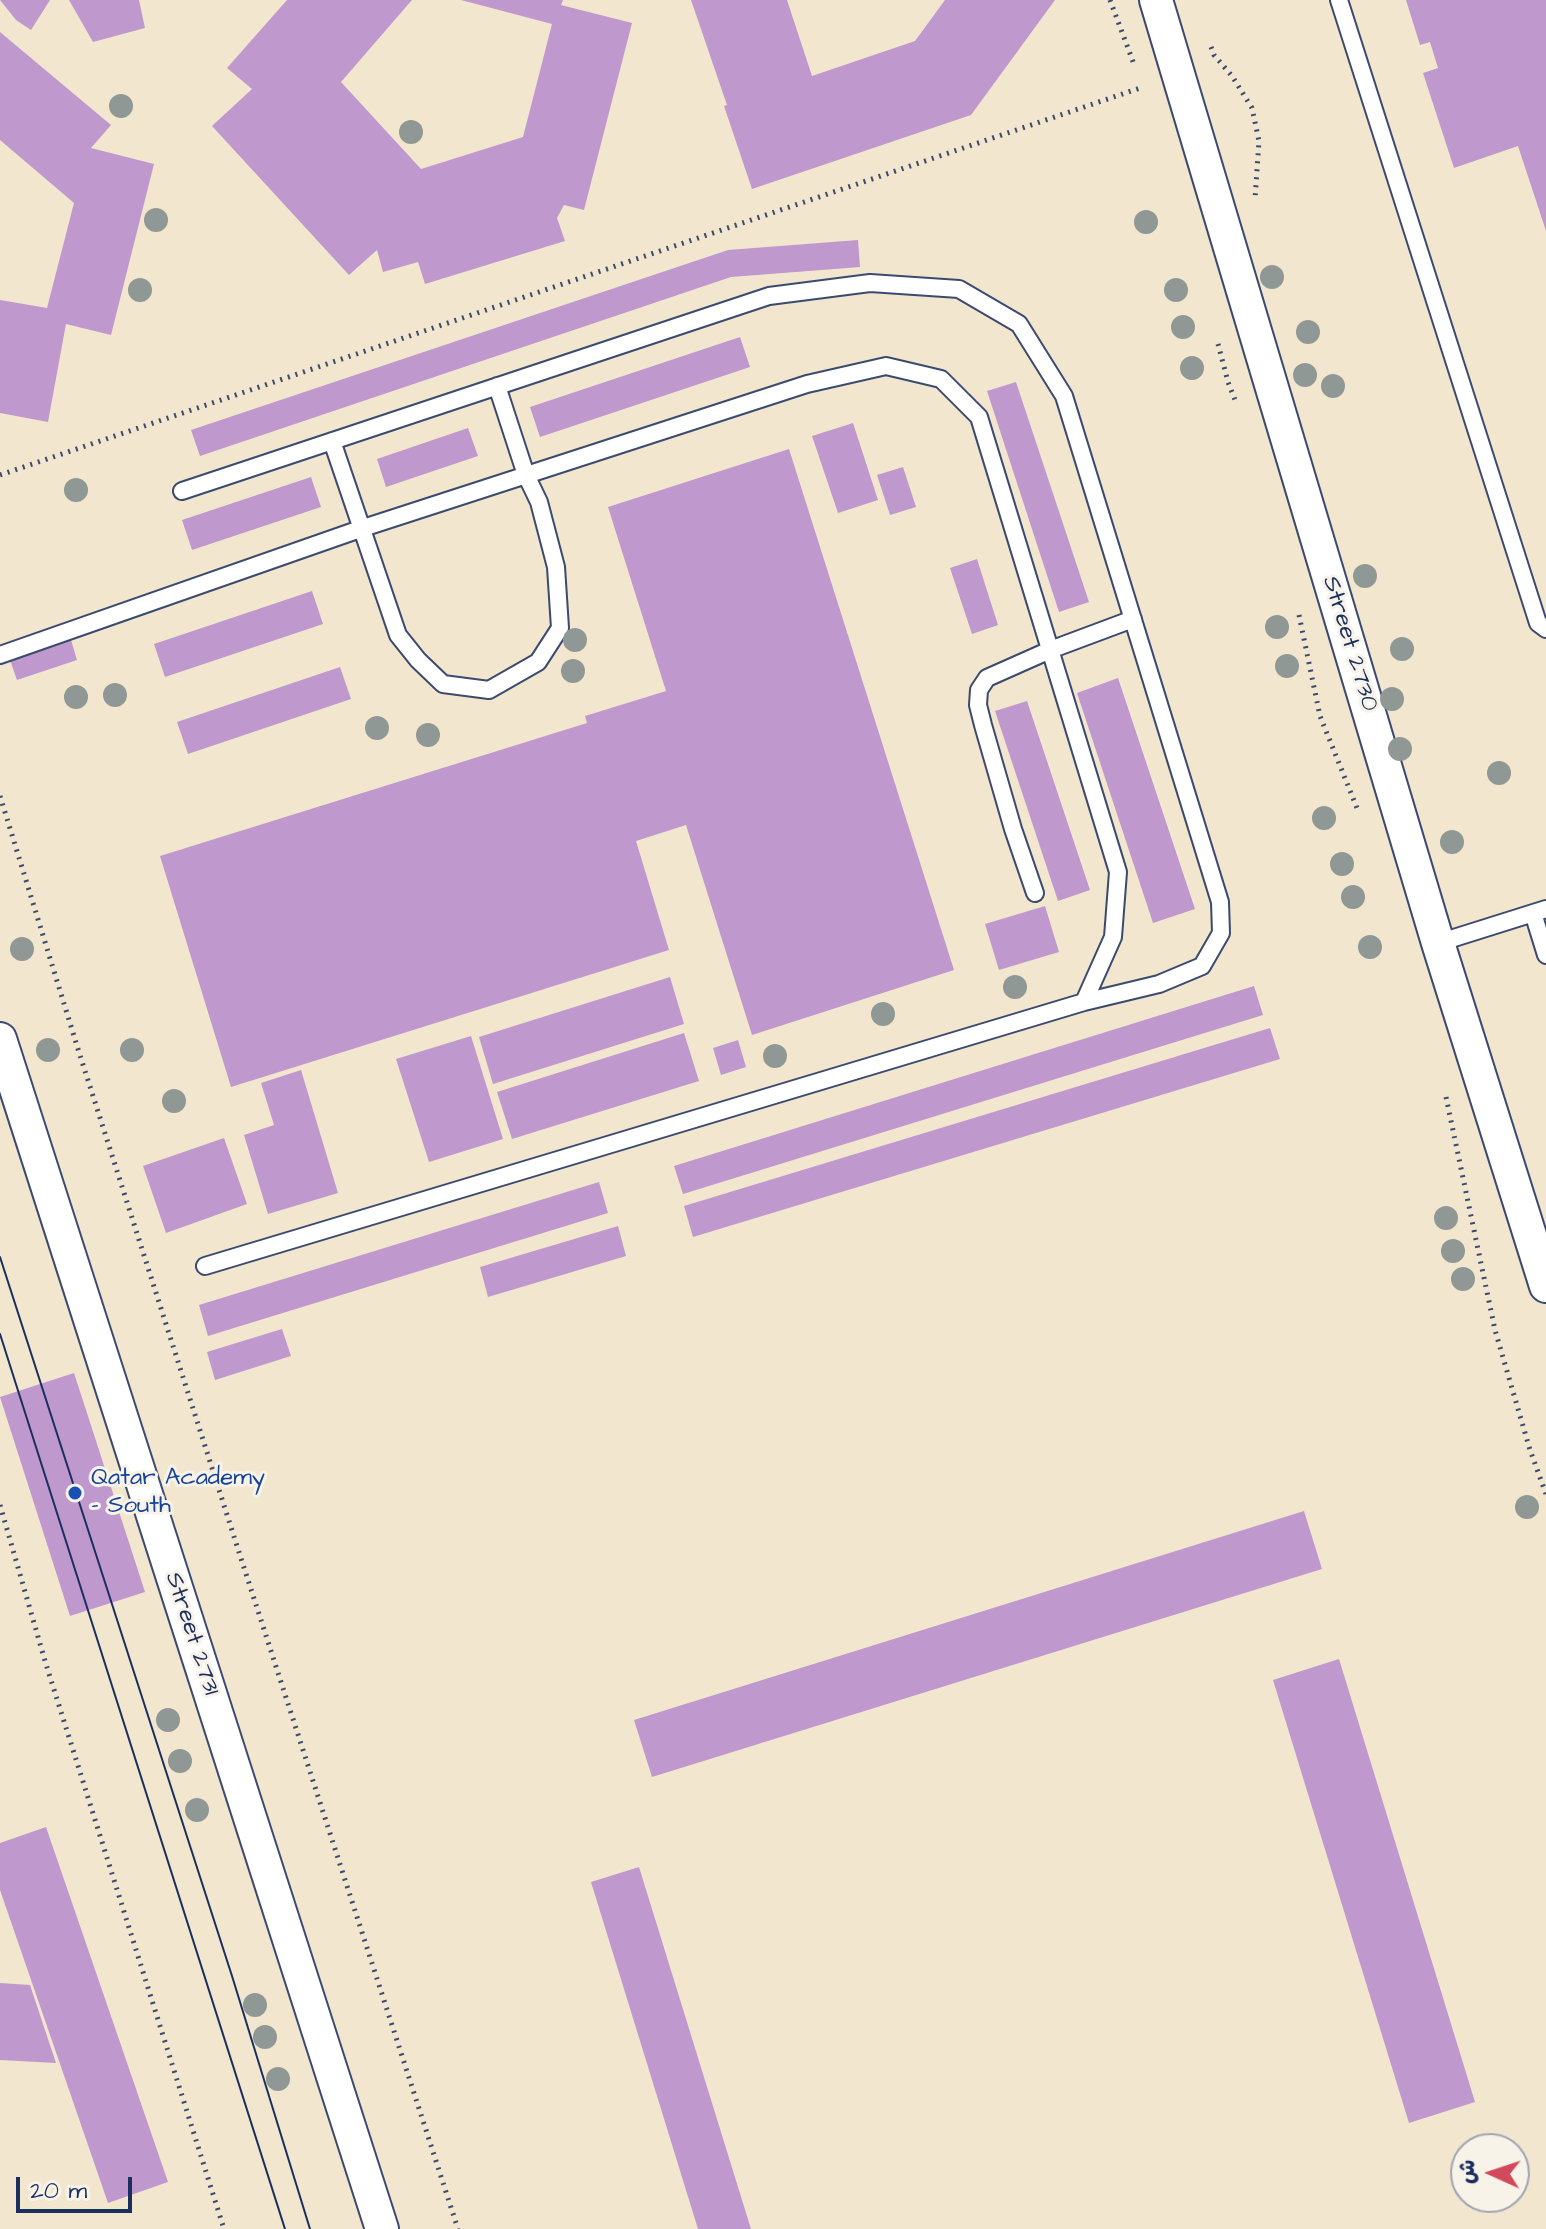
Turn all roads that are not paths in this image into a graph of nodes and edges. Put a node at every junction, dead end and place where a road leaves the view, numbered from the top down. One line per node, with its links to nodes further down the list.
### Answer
1 (1156, 0): 14 (street, Street 2730)
2 (1339, 0): 9 (lane)
3 (497, 386): 4 (lane); 5 (lane); 8 (lane)
4 (332, 441): 6 (lane); 7 (lane)
5 (526, 475): 7 (lane); 7 (lane); 10 (lane)
6 (182, 491)
7 (363, 528): 11 (lane)
8 (1133, 619): 10 (lane); 16 (lane)
9 (1546, 629)
10 (1050, 650): 12 (lane); 16 (lane)
11 (0, 655)
12 (1035, 893)
13 (1539, 911): 14 (lane); 15 (lane)
14 (1438, 943): 19 (street, Street 2730)
15 (1546, 955)
16 (1084, 1002): 18 (lane)
17 (0, 1039): 20 (street, Street 2731)
18 (205, 1266)
19 (1546, 1286)
20 (382, 2229)

